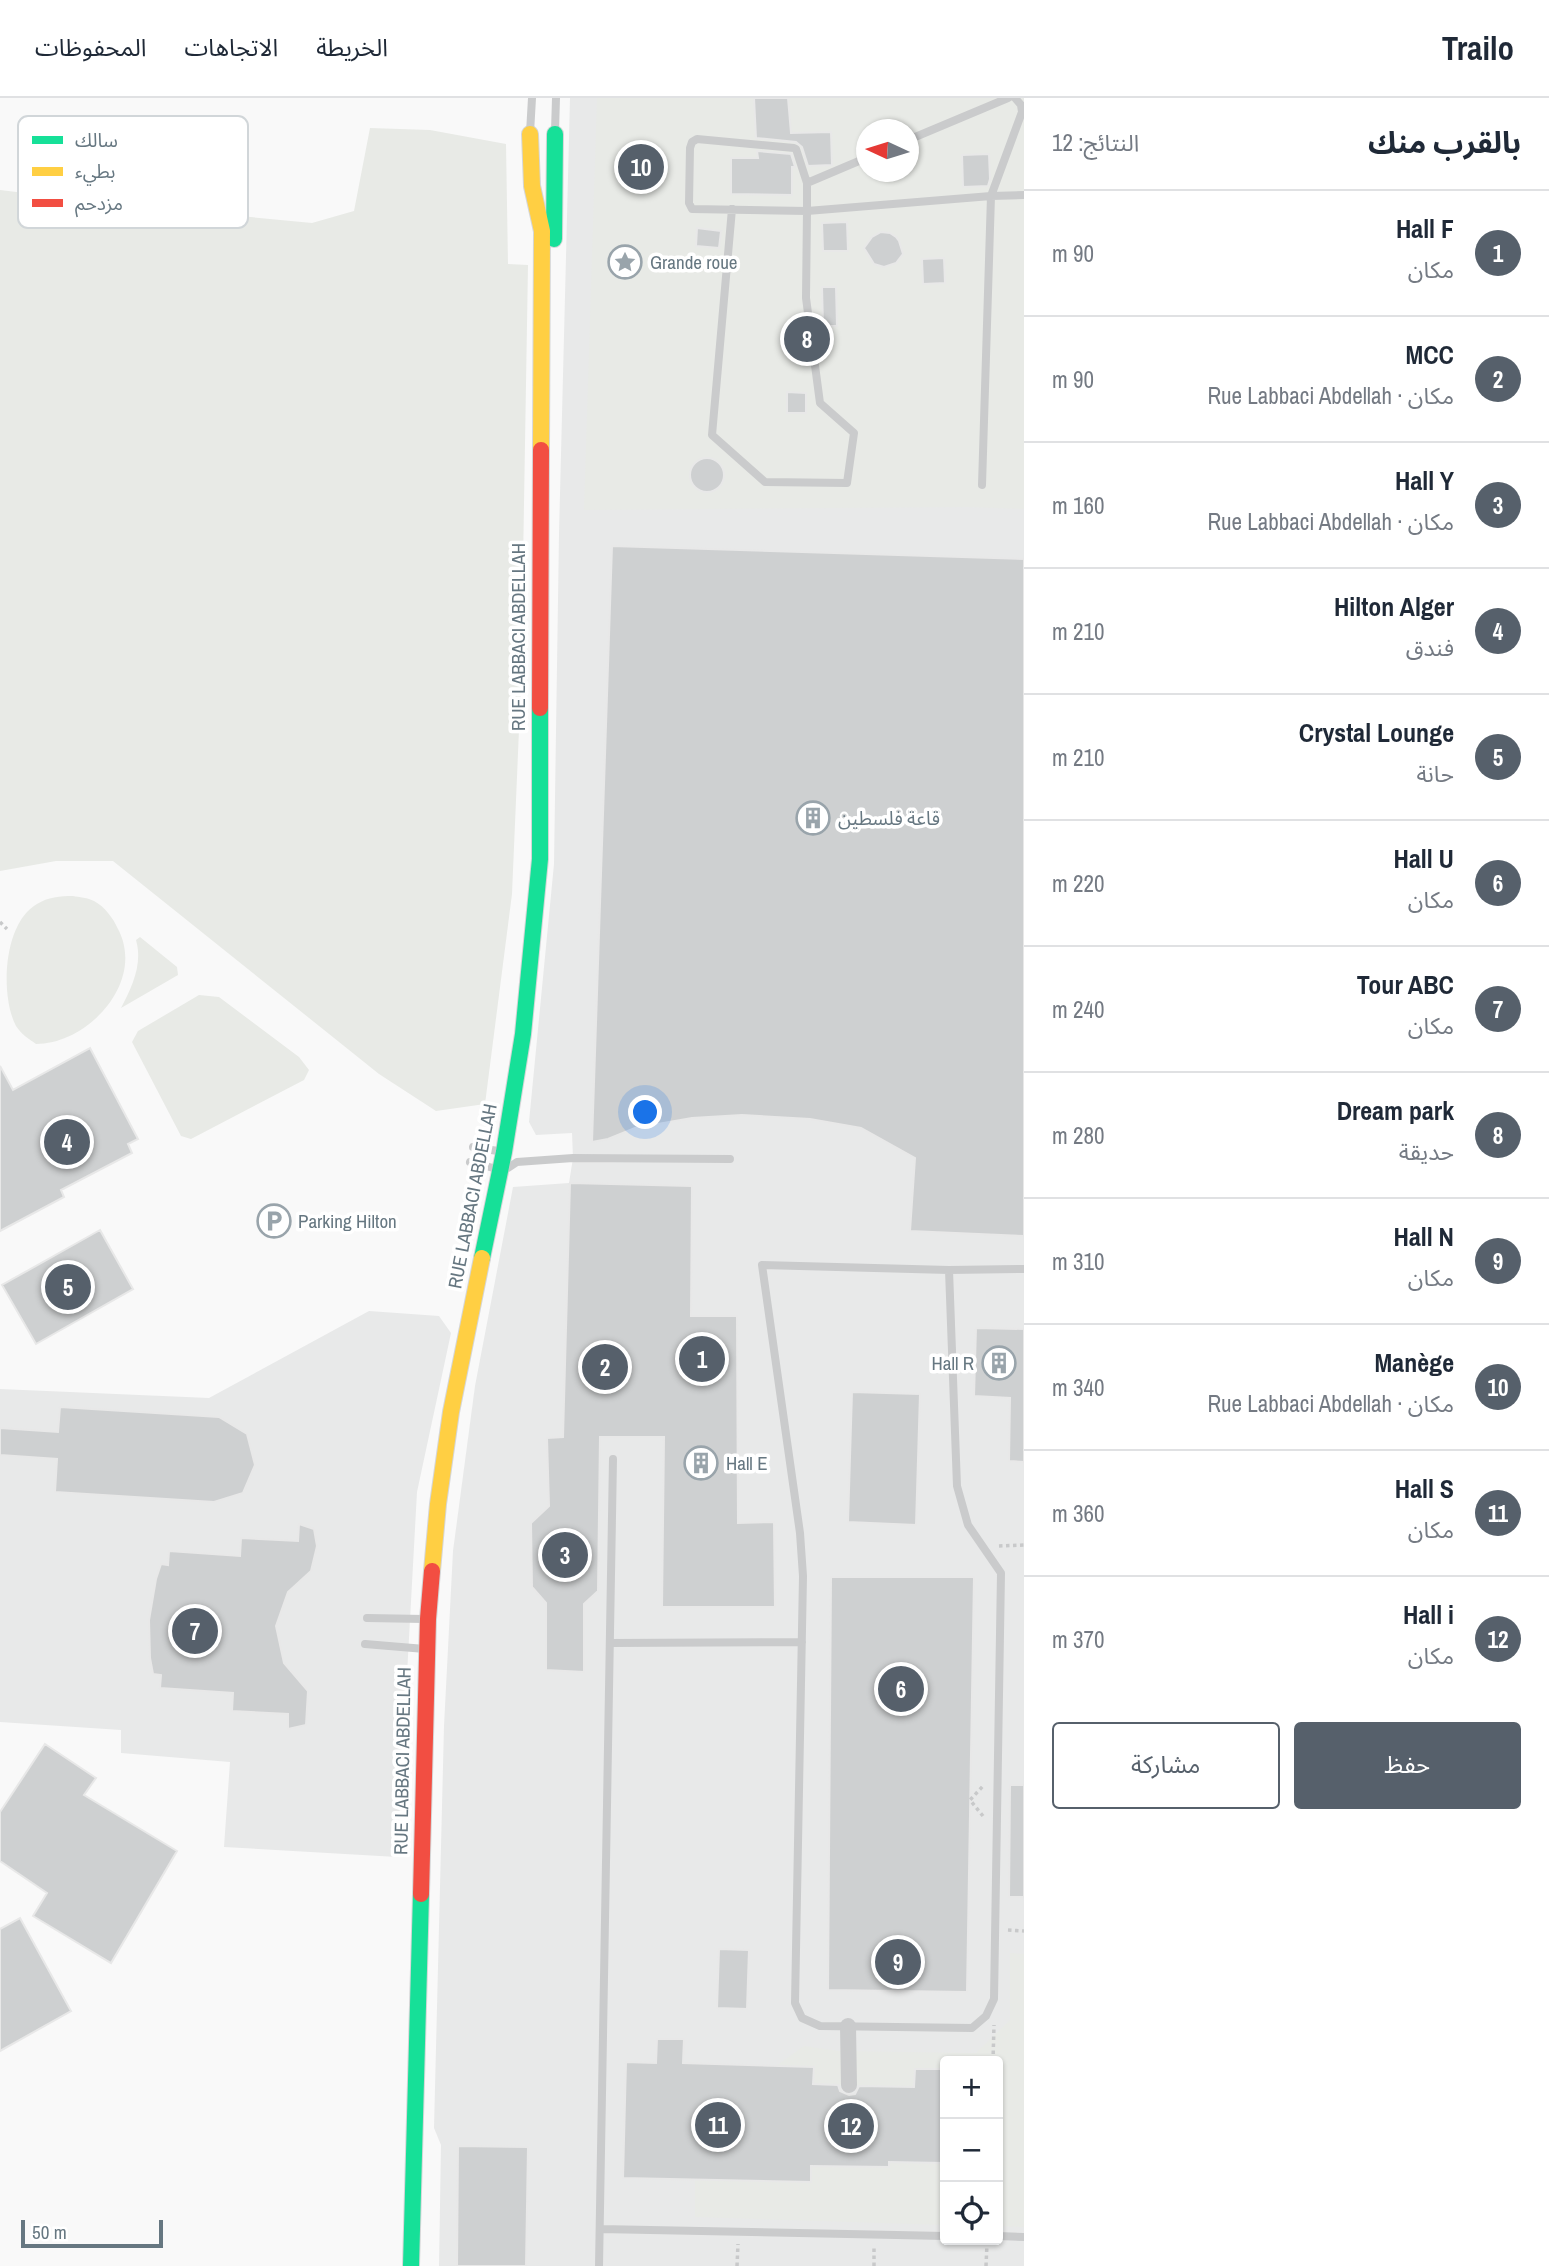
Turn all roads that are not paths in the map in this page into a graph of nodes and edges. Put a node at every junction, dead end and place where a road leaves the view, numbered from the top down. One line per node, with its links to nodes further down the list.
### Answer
1 (532, 98): 5 (lane)
2 (556, 98): 6 (lane)
3 (1008, 98): 7 (lane)
4 (1014, 98): 11 (lane)
5 (530, 134): 16 (street, RUE LABBACI ABDELLAH)
6 (555, 134): 16 (street, RUE LABBACI ABDELLAH)
7 (919, 135)
8 (856, 162): 9 (lane)
9 (807, 183): 12 (lane); 13 (lane)
10 (1024, 195): 11 (lane)
11 (991, 196): 13 (lane); 14 (lane)
12 (732, 209): 13 (lane); 13 (lane)
13 (807, 211)
14 (982, 485)
15 (473, 1147): 16 (lane)
16 (511, 1157): 17 (lane); 19 (street, RUE LABBACI ABDELLAH); 24 (street, RUE LABBACI ABDELLAH)
17 (730, 1159)
18 (470, 1162): 19 (lane)
19 (501, 1170): 24 (street, RUE LABBACI ABDELLAH)
20 (1024, 1269): 21 (lane)
21 (949, 1270): 25 (lane); 29 (lane)
22 (613, 1460): 26 (lane)
23 (367, 1618): 24 (lane)
24 (433, 1620): 28 (street, RUE LABBACI ABDELLAH)
25 (802, 1642): 26 (lane); 29 (lane)
26 (610, 1643): 31 (lane)
27 (365, 1644): 28 (lane)
28 (431, 1650): 35 (street, RUE LABBACI ABDELLAH); 36 (street, RUE LABBACI ABDELLAH)
29 (848, 2026): 30 (street)
30 (849, 2085)
31 (600, 2229): 32 (lane); 37 (lane)
32 (940, 2236)
33 (1003, 2236): 34 (lane)
34 (1024, 2236)
35 (411, 2266)
36 (422, 2266)
37 (600, 2266)

